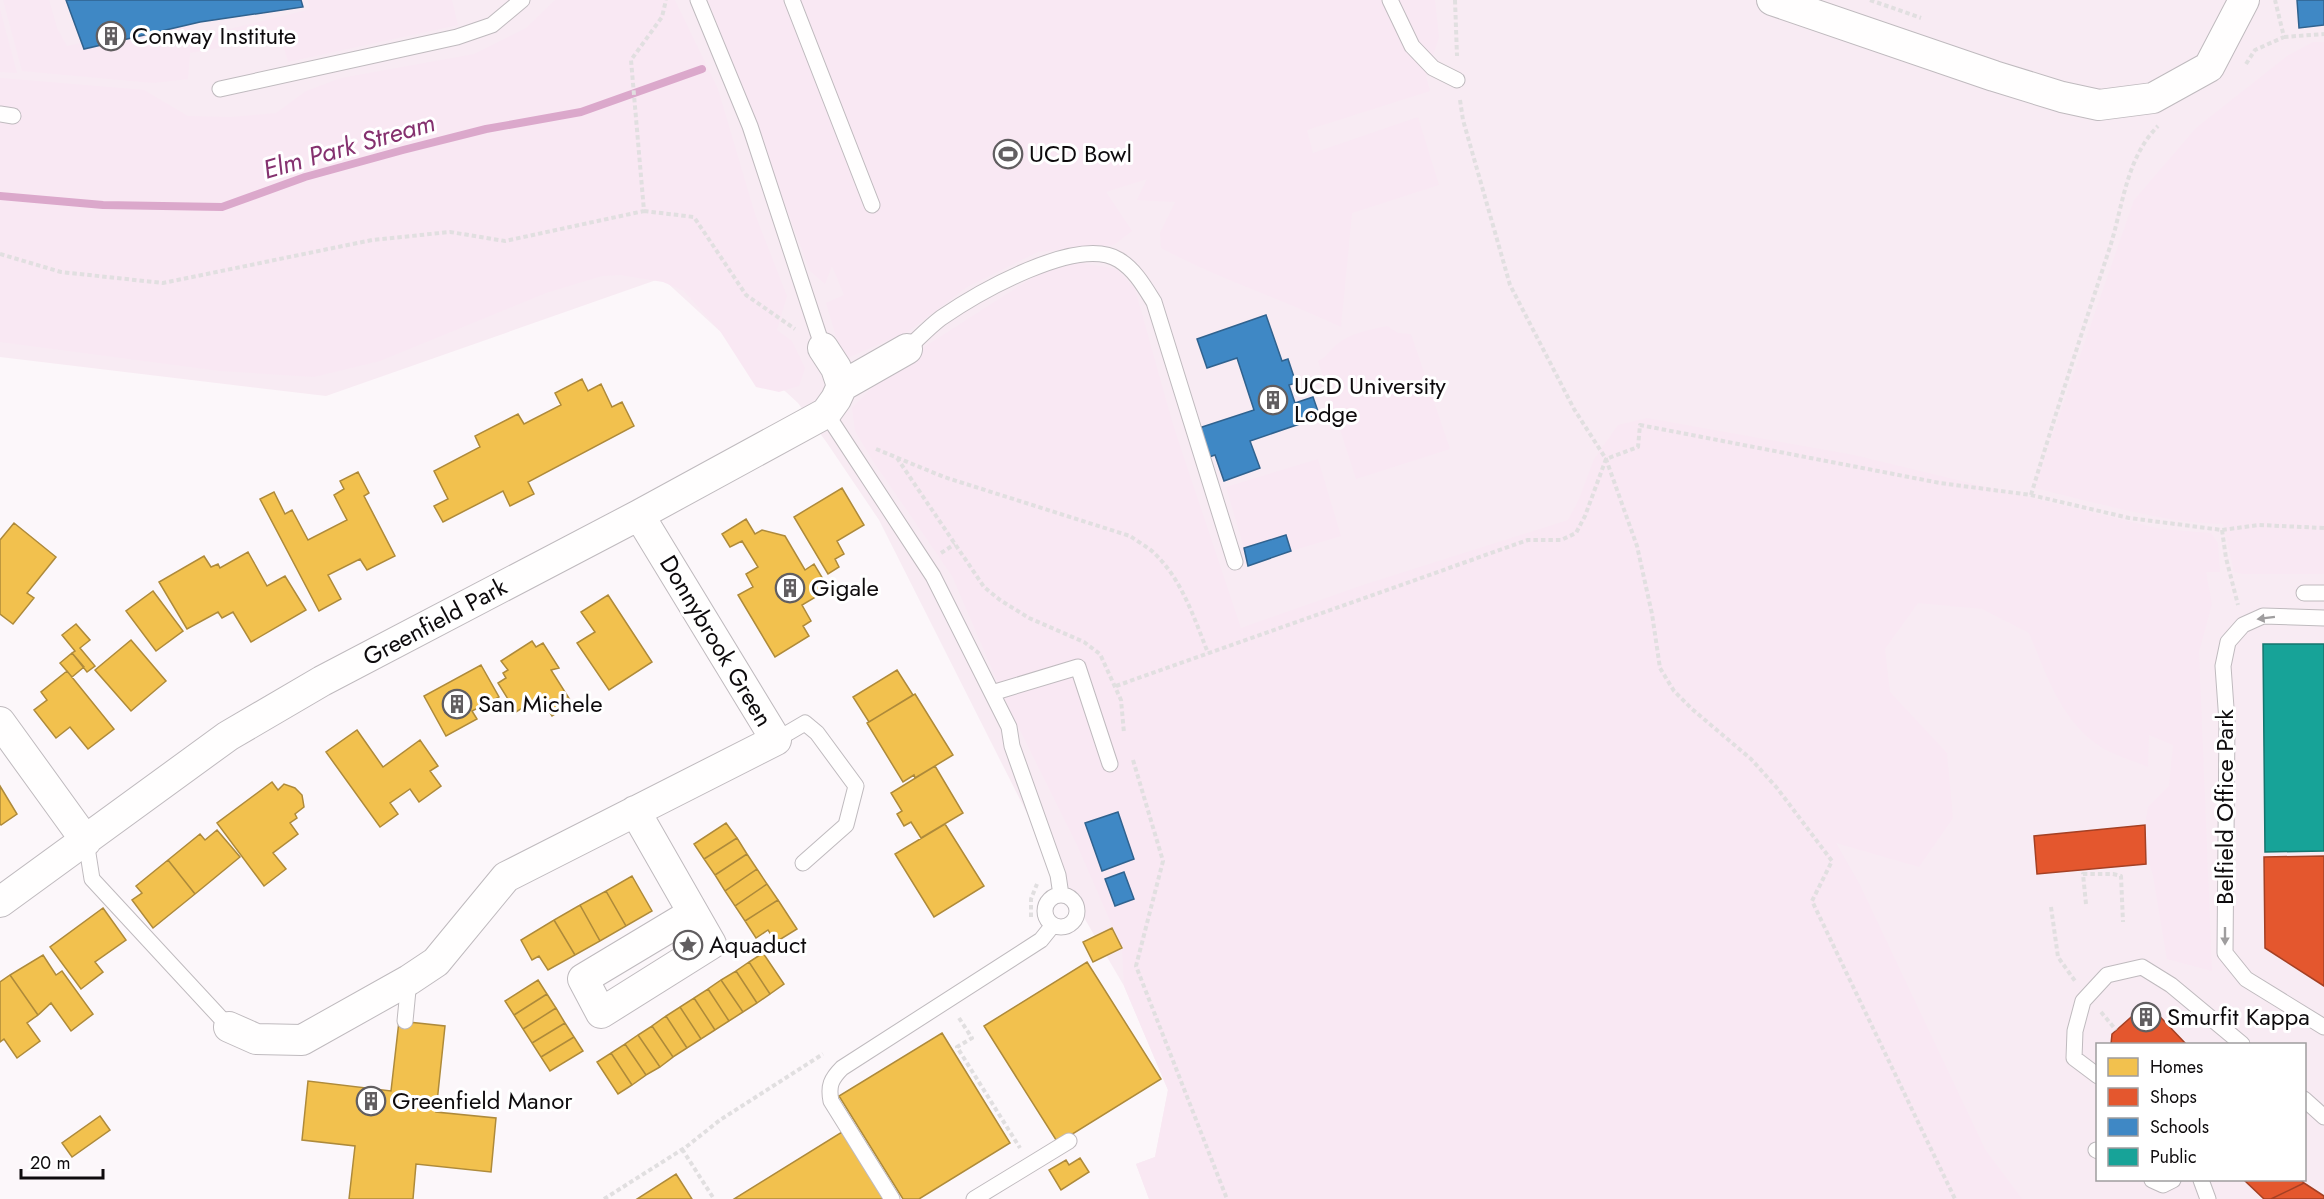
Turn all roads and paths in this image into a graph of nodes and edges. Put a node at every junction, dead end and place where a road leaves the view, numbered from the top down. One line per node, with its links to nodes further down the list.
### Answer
1 (666, 0): 19 (path)
2 (698, 0): 21 (lane)
3 (792, 0): 18 (lane)
4 (1390, 0): 15 (lane)
5 (1455, 0): 15 (path)
6 (1772, 0): 8 (street)
7 (1870, 0): 11 (path)
8 (2244, 0)
9 (2275, 0): 13 (path)
10 (513, 3): 16 (lane)
11 (1931, 22)
12 (2324, 34): 13 (path)
13 (2284, 37): 14 (path)
14 (2255, 50)
15 (1458, 80): 25 (path)
16 (220, 89)
17 (2146, 139): 26 (path)
18 (872, 205)
19 (644, 211): 20 (path); 21 (path)
20 (0, 254)
21 (823, 348): 23 (street)
22 (907, 349): 23 (street); 30 (lane)
23 (842, 386): 24 (street)
24 (826, 413): 27 (street, Greenfield Park); 37 (lane)
25 (1606, 459): 26 (path); 35 (path); 78 (path)
26 (2031, 495): 29 (path)
27 (639, 515): 39 (street, Donnybrook Green); 44 (street, Greenfield Park)
28 (2324, 528): 29 (path)
29 (2222, 530): 31 (path)
30 (1235, 562)
31 (2234, 589)
32 (2304, 593): 33 (lane)
33 (2324, 593)
34 (2324, 618): 60 (lane, Belfield Office Park, one-way to 60)
35 (1208, 654): 36 (path); 36 (path)
36 (1116, 686): 40 (path)
37 (992, 693): 42 (lane); 47 (lane)
38 (0, 722): 44 (street)
39 (776, 740): 43 (street); 45 (lane, Donnybrook Green)
40 (1127, 742)
41 (1130, 753): 77 (path)
42 (1110, 764)
43 (635, 811): 51 (street); 55 (street)
44 (86, 841): 48 (street, Greenfield Park); 59 (lane)
45 (803, 863)
46 (1039, 880): 52 (path)
47 (1061, 895): 54 (lane); 54 (lane)
48 (0, 902)
49 (2086, 903): 53 (path)
50 (2051, 907): 56 (path)
51 (693, 913)
52 (1031, 921)
53 (2123, 922)
54 (1053, 925): 75 (lane)
55 (409, 980): 58 (lane); 59 (street)
56 (2087, 996): 61 (path); 62 (lane); 64 (lane)
57 (956, 1016): 69 (path)
58 (405, 1022)
59 (229, 1027)
60 (2324, 1028)
61 (2116, 1030)
62 (2241, 1043)
63 (827, 1051): 68 (path)
64 (2096, 1075)
65 (2306, 1101): 66 (lane)
66 (2324, 1117)
67 (1068, 1141): 69 (lane)
68 (682, 1149): 73 (path); 74 (path)
69 (1030, 1164): 76 (lane)
70 (2156, 1181): 71 (lane)
71 (2170, 1181)
72 (2202, 1181): 79 (lane)
73 (604, 1199)
74 (714, 1199)
75 (892, 1199)
76 (974, 1199)
77 (1227, 1199)
78 (1955, 1199)
79 (2208, 1199)

